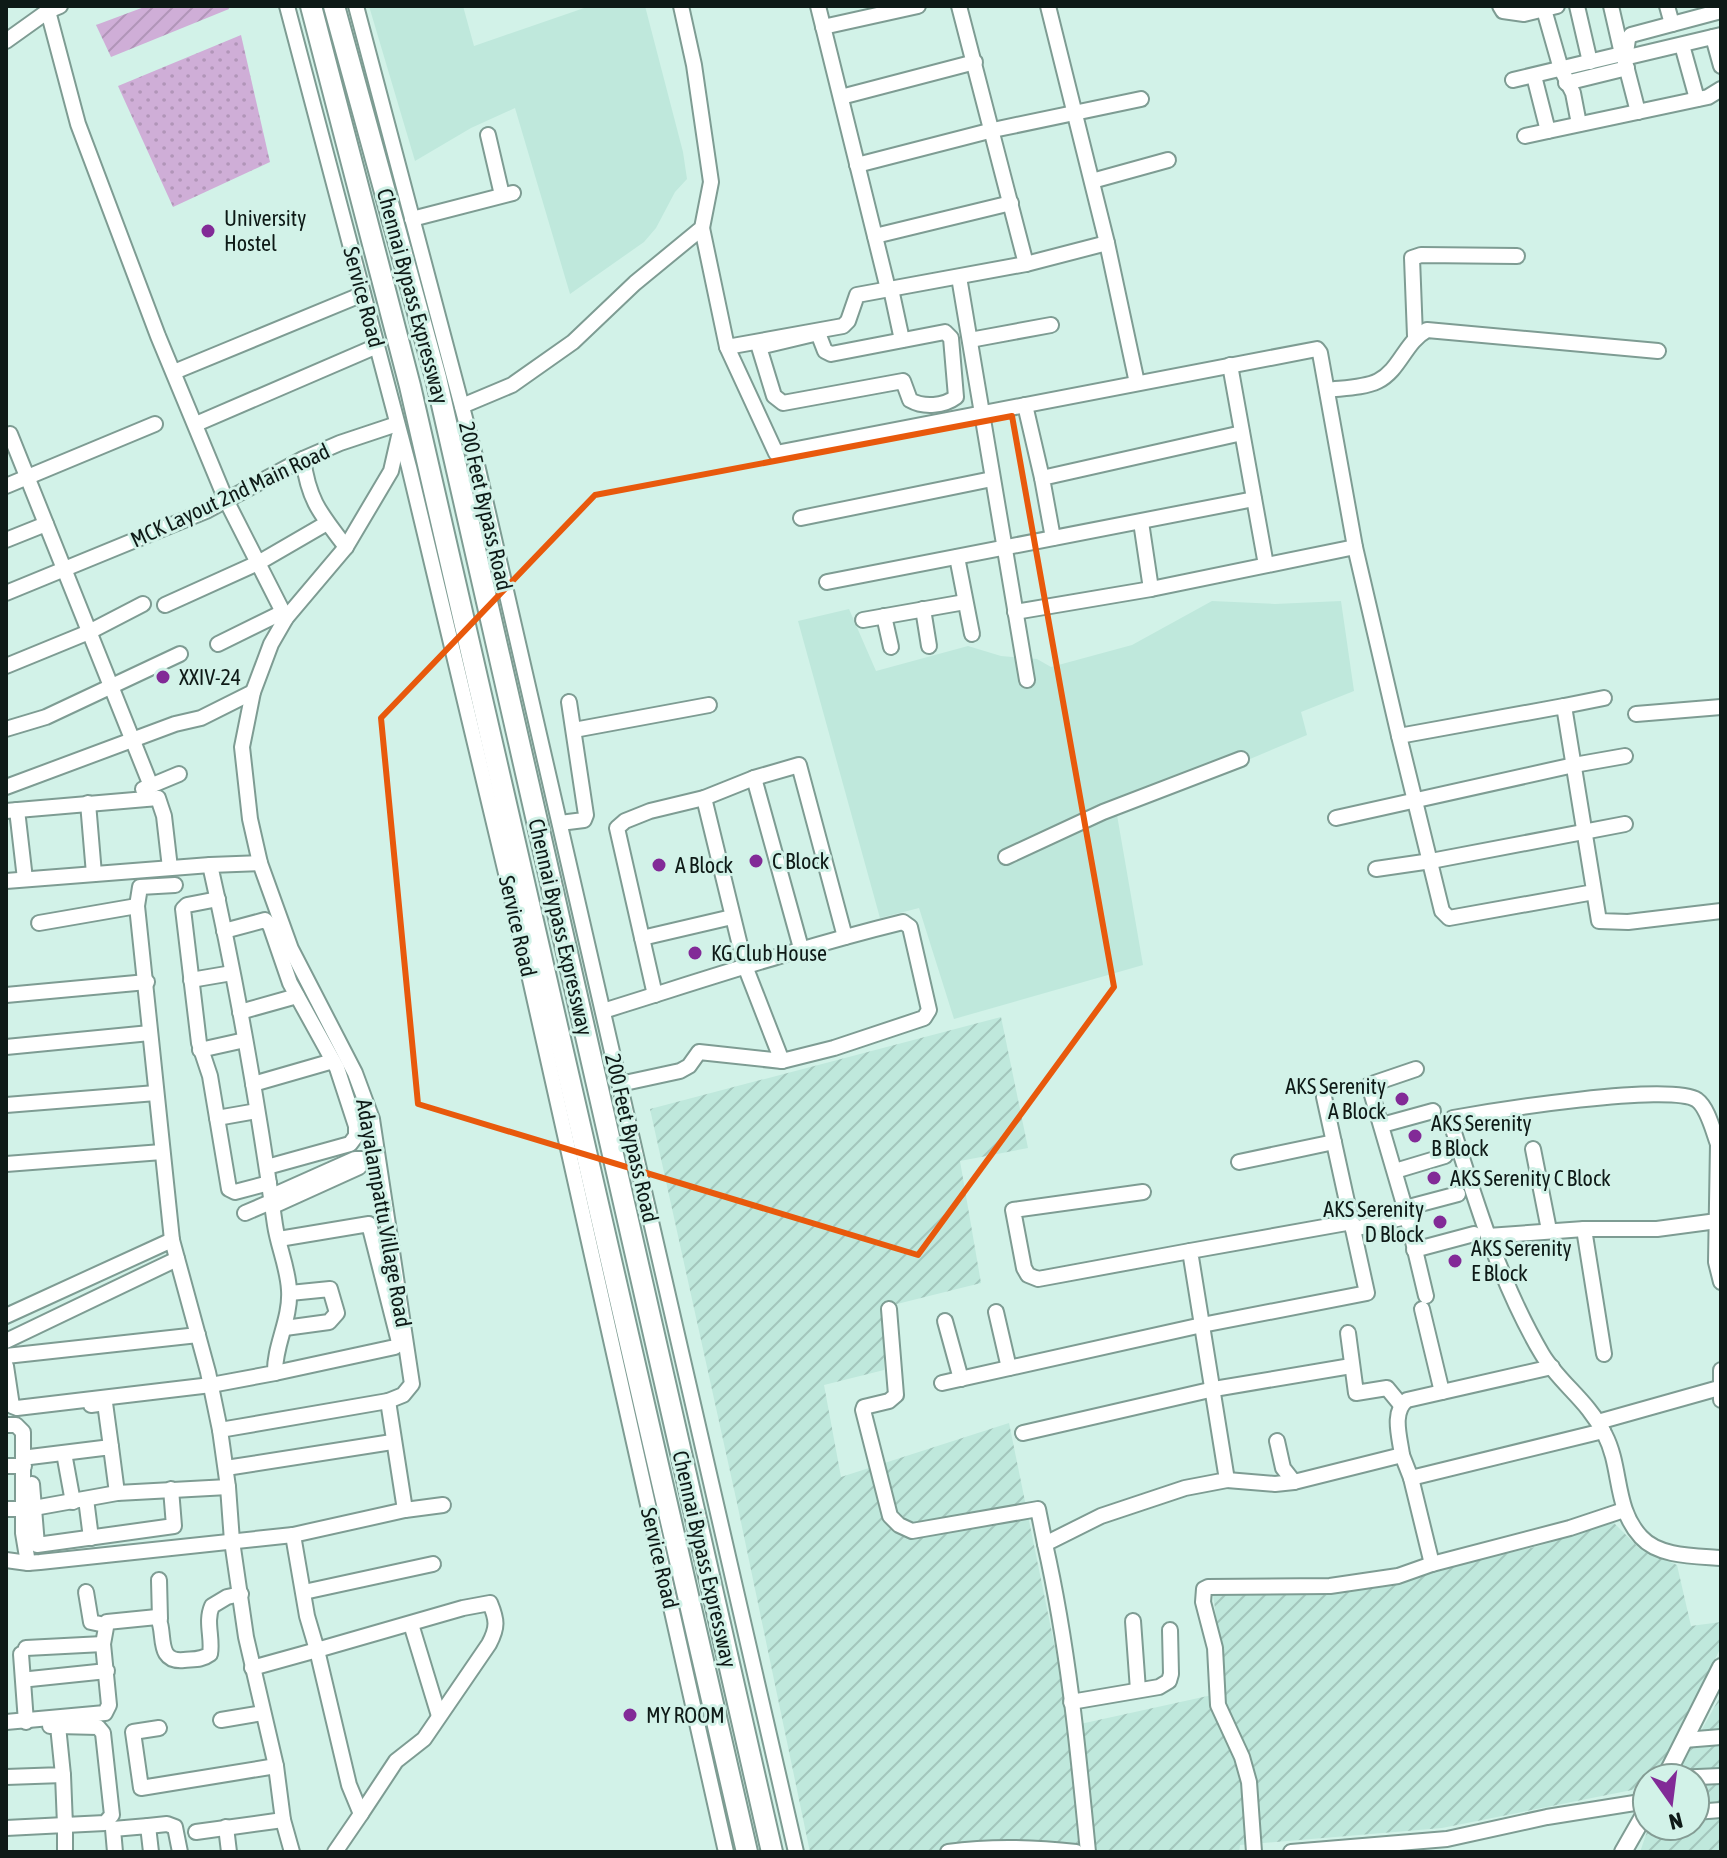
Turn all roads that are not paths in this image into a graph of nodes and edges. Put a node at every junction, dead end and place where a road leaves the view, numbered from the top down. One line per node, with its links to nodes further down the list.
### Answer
1 (287, 6): 54 (street, Service Road)
2 (311, 6): 326 (highway, Chennai Bypass Expressway)
3 (334, 6): 327 (highway, Chennai Bypass Expressway)
4 (356, 6): 46 (street, 200 Feet Bypass Road)
5 (681, 6): 47 (street)
6 (818, 6): 20 (street)
7 (918, 6): 15 (street)
8 (959, 6): 25 (street)
9 (1048, 6): 35 (street)
10 (1500, 6): 16 (street)
11 (1576, 6): 16 (street); 26 (street)
12 (1611, 6): 24 (street)
13 (1667, 6): 19 (street)
14 (54, 9): 22 (street); 63 (street)
15 (884, 10): 20 (street)
16 (1551, 10): 18 (street); 29 (street)
17 (1721, 11): 19 (street)
18 (1519, 19)
19 (1672, 24): 24 (street)
20 (823, 27): 32 (street)
21 (1717, 36): 23 (street); 27 (street)
22 (6, 41)
23 (1682, 45): 24 (street); 34 (street)
24 (1624, 61): 26 (street); 29 (street); 36 (street)
25 (975, 62): 32 (street); 38 (street)
26 (1590, 62): 29 (street)
27 (1721, 66)
28 (1534, 76): 29 (street); 30 (street); 39 (street)
29 (1564, 76): 37 (street)
30 (1513, 80)
31 (1721, 89): 34 (street)
32 (841, 97): 43 (street)
33 (1141, 99): 35 (street)
34 (1697, 99): 36 (street)
35 (1075, 112): 38 (street); 44 (street)
36 (1638, 112): 37 (street)
37 (1579, 124): 39 (street)
38 (993, 130): 43 (street); 45 (street)
39 (1548, 131): 41 (street)
40 (488, 135): 46 (street)
41 (1525, 136)
42 (1168, 160): 44 (street)
43 (857, 165): 48 (street)
44 (1092, 181): 49 (street)
45 (1011, 203): 48 (street); 51 (street)
46 (412, 219): 68 (street, 200 Feet Bypass Road)
47 (702, 228): 60 (street); 68 (street)
48 (875, 236): 53 (street)
49 (1107, 243): 51 (street); 64 (street)
50 (1517, 256): 56 (street)
51 (1026, 264): 52 (street)
52 (959, 277): 53 (street); 58 (street)
53 (889, 289): 57 (street); 60 (street)
54 (363, 294): 59 (street, Service Road); 63 (street)
55 (1051, 325): 58 (street)
56 (1415, 336): 61 (street); 65 (street)
57 (902, 340): 66 (street); 66 (street)
58 (970, 340): 69 (street)
59 (377, 346): 72 (street); 73 (street, Service Road)
60 (727, 347): 70 (street)
61 (1658, 351)
62 (1230, 365): 64 (street); 65 (street); 74 (street)
63 (174, 372): 72 (street)
64 (1137, 383): 67 (street)
65 (1327, 390): 90 (street)
66 (951, 401): 70 (street)
67 (1025, 405): 69 (street); 78 (street)
68 (462, 406): 140 (street, 200 Feet Bypass Road)
69 (983, 413): 70 (street); 79 (street)
70 (955, 419)
71 (155, 424): 77 (street)
72 (196, 424): 82 (street)
73 (398, 428): 76 (street, MCK Layout 2nd Main Road); 89 (street, Adayalampattu Village Road); 325 (street, Service Road)
74 (1242, 433): 78 (street); 81 (street)
75 (10, 434): 77 (street)
76 (303, 459): 82 (street, MCK Layout 2nd Main Road); 85 (street)
77 (28, 478): 80 (street); 86 (street)
78 (1042, 478): 87 (street)
79 (992, 479): 83 (street); 91 (street)
80 (6, 486)
81 (1254, 499): 84 (street); 94 (street)
82 (226, 500): 93 (street); 95 (street, MCK Layout 2nd Main Road)
83 (801, 518)
84 (1141, 522): 87 (street); 97 (street)
85 (327, 523): 89 (street); 93 (street)
86 (46, 524): 88 (street); 95 (street)
87 (1053, 538): 91 (street)
88 (6, 540)
89 (346, 547): 104 (street, Adayalampattu Village Road)
90 (1355, 547): 94 (street); 125 (street)
91 (1004, 548): 92 (street); 103 (street)
92 (957, 557): 96 (street); 99 (street)
93 (258, 563): 101 (street); 104 (street)
94 (1266, 565): 97 (street)
95 (63, 570): 98 (street, MCK Layout 2nd Main Road); 107 (street)
96 (827, 582)
97 (1151, 589): 103 (street)
98 (6, 593)
99 (965, 602): 102 (street); 108 (street)
100 (143, 604): 107 (street)
101 (165, 605)
102 (923, 609): 105 (street); 110 (street)
103 (1015, 612): 114 (street)
104 (284, 616): 109 (street); 116 (street, Adayalampattu Village Road)
105 (884, 616): 106 (street); 111 (street)
106 (863, 620)
107 (89, 632): 113 (street); 115 (street)
108 (972, 634)
109 (218, 644)
110 (929, 646)
111 (891, 647)
112 (180, 654): 115 (street)
113 (6, 666)
114 (1027, 680)
115 (111, 687): 123 (street); 126 (street)
116 (253, 692): 126 (street); 145 (street, Adayalampattu Village Road)
117 (1604, 698): 120 (street)
118 (569, 702): 124 (street)
119 (709, 705): 124 (street)
120 (1564, 706): 125 (street); 129 (street)
121 (1721, 707): 122 (street)
122 (1636, 714)
123 (6, 729)
124 (574, 730): 140 (street)
125 (1399, 736): 136 (street)
126 (134, 741): 132 (street); 133 (street)
127 (1625, 756): 129 (street)
128 (1241, 759): 143 (street)
129 (1574, 765): 136 (street); 142 (street)
130 (179, 774): 132 (street)
131 (754, 778): 135 (street); 160 (street); 162 (street)
132 (151, 786): 134 (street)
133 (6, 787)
134 (127, 795)
135 (704, 798): 157 (street); 161 (street)
136 (1414, 801): 139 (street); 144 (street)
137 (88, 803): 138 (street); 147 (street); 149 (street)
138 (12, 810): 150 (street)
139 (1336, 818)
140 (560, 823): 170 (street, 200 Feet Bypass Road)
141 (1625, 824): 142 (street)
142 (1586, 832): 144 (street); 153 (street)
143 (1006, 857)
144 (1431, 861): 148 (street); 153 (street)
145 (260, 863): 146 (street); 192 (street, Adayalampattu Village Road)
146 (210, 865): 147 (street); 154 (street)
147 (170, 868): 149 (street)
148 (1376, 869)
149 (94, 874): 150 (street)
150 (25, 879): 151 (street)
151 (6, 881)
152 (175, 885): 155 (street)
153 (1594, 892): 156 (street)
154 (218, 899): 159 (street); 165 (street)
155 (137, 906): 158 (street); 166 (street)
156 (1721, 911)
157 (732, 917): 161 (street); 163 (street)
158 (39, 923)
159 (224, 931): 164 (street); 169 (street)
160 (845, 937): 162 (street); 177 (street)
161 (642, 938): 168 (street)
162 (801, 948): 163 (street)
163 (745, 966): 168 (street); 177 (street)
164 (232, 973): 165 (street); 171 (street)
165 (191, 980): 175 (street)
166 (147, 982): 167 (street); 172 (street)
167 (6, 995)
168 (655, 995): 170 (street)
169 (297, 996): 171 (street); 176 (street)
170 (603, 1011): 180 (street, 200 Feet Bypass Road)
171 (240, 1012): 173 (street)
172 (150, 1033): 174 (street); 181 (street)
173 (245, 1040): 175 (street); 179 (street)
174 (6, 1047)
175 (200, 1050): 186 (street)
176 (333, 1061): 179 (street); 196 (street)
177 (782, 1061): 180 (street)
178 (1416, 1069): 187 (street)
179 (253, 1084): 184 (street)
180 (620, 1084): 328 (street, 200 Feet Bypass Road)
181 (156, 1093): 183 (street); 191 (street)
182 (1324, 1097): 188 (street)
183 (6, 1105)
184 (257, 1111): 186 (street); 196 (street)
185 (1433, 1111): 187 (street)
186 (217, 1118): 200 (street)
187 (1382, 1125): 197 (street)
188 (1334, 1142): 194 (street); 204 (street)
189 (1719, 1143): 203 (street); 207 (street)
190 (1533, 1149): 206 (street)
191 (162, 1152): 195 (street); 209 (street)
192 (378, 1154): 200 (street); 242 (street, Adayalampattu Village Road)
193 (1445, 1156): 197 (street)
194 (1239, 1162)
195 (6, 1164)
196 (267, 1167): 200 (street)
197 (1395, 1171): 201 (street)
198 (1143, 1192): 211 (street)
199 (1458, 1194): 201 (street)
200 (272, 1196): 202 (street); 208 (street)
201 (1406, 1212): 204 (street); 210 (street)
202 (245, 1213)
203 (1717, 1221): 205 (street); 213 (street)
204 (1352, 1225): 211 (street); 223 (street)
205 (1584, 1229): 206 (street); 228 (street)
206 (1549, 1230): 207 (street)
207 (1481, 1235): 210 (street); 232 (street)
208 (279, 1239): 215 (street); 235 (street)
209 (172, 1240): 212 (street); 214 (street)
210 (1414, 1250): 240 (street)
211 (1190, 1251): 223 (street)
212 (177, 1259): 216 (street); 226 (street)
213 (1721, 1282)
214 (79, 1283): 216 (street); 217 (street)
215 (290, 1293): 224 (street); 224 (street)
216 (89, 1302): 222 (street)
217 (33, 1304): 220 (street); 222 (street)
218 (889, 1309): 271 (street)
219 (996, 1312): 233 (street)
220 (6, 1316)
221 (945, 1321): 236 (street)
222 (43, 1323): 227 (street)
223 (1202, 1325): 233 (street); 239 (street)
224 (285, 1328): 235 (street)
225 (1348, 1333): 231 (street)
226 (198, 1335): 229 (street); 238 (street)
227 (6, 1341)
228 (1604, 1354)
229 (6, 1356)
230 (6, 1366): 238 (street)
231 (1351, 1366): 239 (street); 243 (street)
232 (1552, 1367): 240 (street); 245 (street)
233 (1009, 1368): 236 (street)
234 (1721, 1370): 241 (street)
235 (275, 1373): 238 (street)
236 (961, 1379): 237 (street)
237 (942, 1383)
238 (211, 1385): 246 (street)
239 (1214, 1389): 247 (street); 257 (street)
240 (1442, 1392): 243 (street)
241 (1720, 1394): 245 (street)
242 (388, 1401): 246 (street); 249 (street)
243 (1401, 1405): 252 (street)
244 (6, 1425): 253 (street)
245 (1601, 1427): 256 (street); 267 (street)
246 (220, 1430): 255 (street)
247 (1023, 1433)
248 (1277, 1441): 258 (street)
249 (392, 1442): 255 (street); 266 (street)
250 (111, 1447): 251 (street); 253 (street); 261 (street)
251 (64, 1453): 253 (street); 262 (street)
252 (1402, 1455): 256 (street); 258 (street)
253 (27, 1461): 254 (street); 265 (street)
254 (6, 1466)
255 (226, 1468): 259 (street)
256 (1411, 1478): 276 (street)
257 (1227, 1480): 258 (street); 271 (street)
258 (1294, 1482)
259 (228, 1487): 260 (street); 270 (street)
260 (171, 1489): 261 (street); 269 (street)
261 (117, 1493): 262 (street)
262 (79, 1501): 265 (street); 269 (street)
263 (443, 1505): 266 (street)
264 (6, 1509): 265 (street)
265 (28, 1509): 269 (street); 274 (street)
266 (405, 1510): 268 (street)
267 (1624, 1510): 272 (street); 276 (street)
268 (293, 1535): 270 (street); 279 (street)
269 (91, 1538)
270 (232, 1541): 274 (street); 280 (street)
271 (1045, 1544): 293 (street)
272 (1721, 1558)
273 (6, 1560): 274 (street)
274 (28, 1563)
275 (433, 1564): 279 (street)
276 (1432, 1564): 332 (street)
277 (159, 1580): 281 (street)
278 (86, 1592): 284 (street)
279 (304, 1592): 287 (street)
280 (241, 1594): 281 (street); 289 (street)
281 (160, 1619): 284 (street)
282 (1133, 1621): 292 (street)
283 (411, 1624): 287 (street); 295 (street); 295 (street)
284 (105, 1625): 286 (street)
285 (1170, 1630): 292 (street)
286 (103, 1644): 290 (street); 298 (street)
287 (317, 1650): 289 (street); 309 (street)
288 (1721, 1667): 303 (main road)
289 (252, 1668): 294 (street)
290 (107, 1671): 291 (street); 298 (street)
291 (30, 1679)
292 (1138, 1690): 293 (street)
293 (1071, 1702): 331 (street)
294 (263, 1713): 296 (street); 305 (street)
295 (439, 1716): 309 (street)
296 (221, 1720)
297 (6, 1722): 298 (street)
298 (26, 1722)
299 (58, 1726): 301 (street); 306 (street); 311 (street)
300 (159, 1728): 305 (street)
301 (6, 1729)
302 (1721, 1737): 303 (street)
303 (1684, 1740): 304 (main road)
304 (1673, 1762)
305 (276, 1766): 310 (street)
306 (63, 1775): 307 (street); 311 (street)
307 (6, 1777)
308 (1631, 1811): 333 (street)
309 (361, 1814): 324 (street)
310 (283, 1820): 313 (street); 323 (street)
311 (65, 1825): 314 (street); 317 (street)
312 (148, 1826): 315 (street); 320 (street); 321 (street)
313 (226, 1827): 316 (street); 322 (street)
314 (6, 1828)
315 (113, 1829): 318 (street); 319 (street)
316 (196, 1832)
317 (65, 1852)
318 (75, 1852)
319 (115, 1852)
320 (151, 1852)
321 (180, 1852)
322 (229, 1852)
323 (292, 1852)
324 (335, 1852)
325 (726, 1852)
326 (747, 1852)
327 (772, 1852)
328 (796, 1852)
329 (948, 1852): 330 (street)
330 (1076, 1852)
331 (1088, 1852)
332 (1254, 1852)
333 (1291, 1852)

